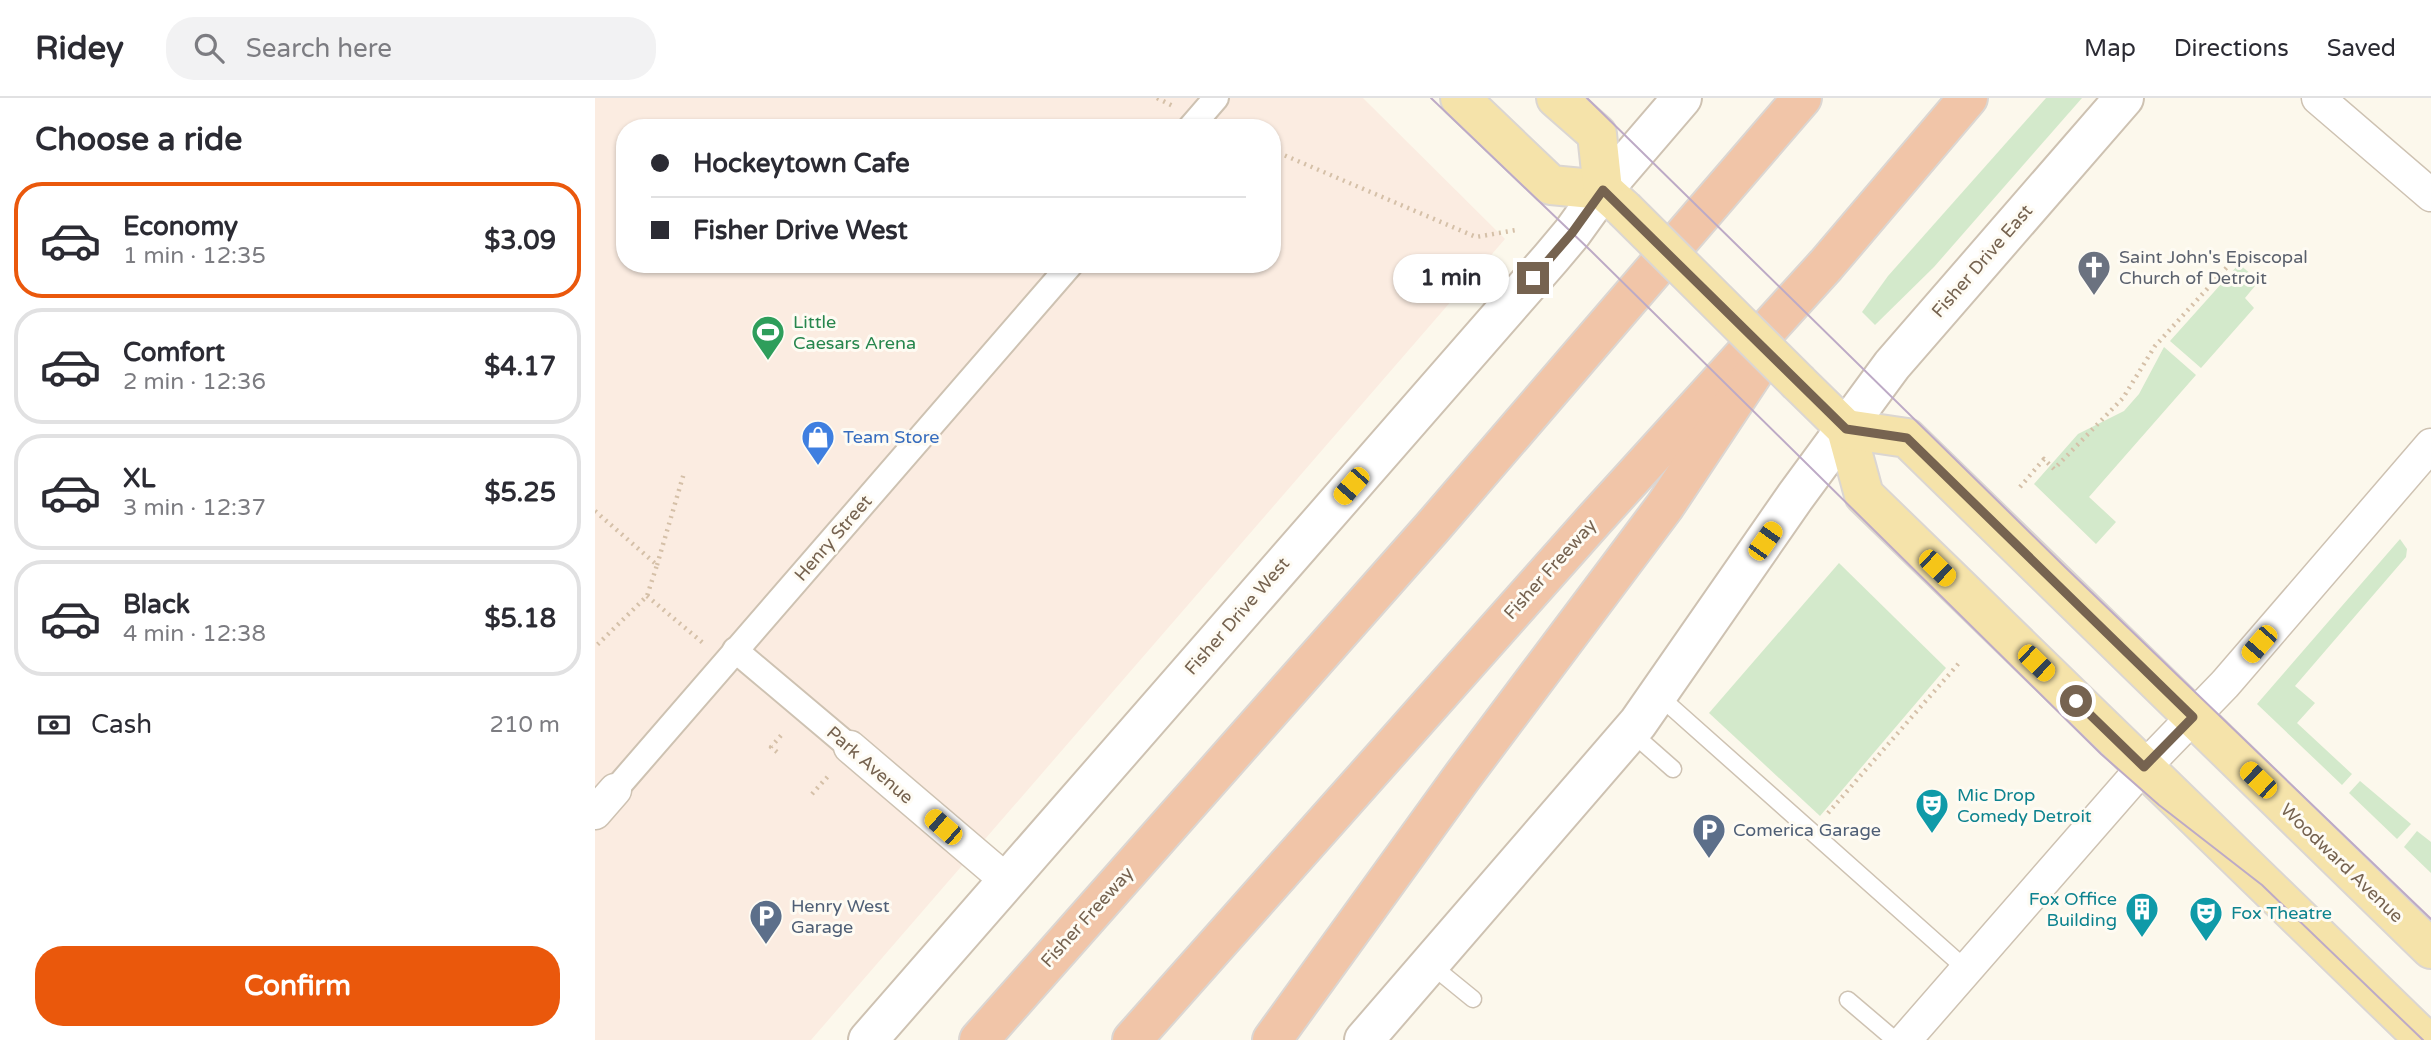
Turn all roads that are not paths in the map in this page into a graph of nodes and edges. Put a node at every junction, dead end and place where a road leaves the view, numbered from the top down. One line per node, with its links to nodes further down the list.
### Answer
1 (1216, 98): 9 (street)
2 (1460, 98): 11 (main road)
3 (1556, 98): 11 (main road)
4 (1682, 98): 11 (street)
5 (1803, 98): 31 (highway, Fisher Freeway)
6 (1968, 98): 12 (highway, Fisher Freeway)
7 (2124, 98): 14 (street, Fisher Drive East)
8 (2318, 98): 10 (street)
9 (1198, 119)
10 (2431, 195)
11 (1614, 200): 14 (main road, bridge); 24 (street, Fisher Drive West)
12 (1826, 265): 32 (highway, Fisher Freeway); 33 (highway)
13 (1063, 273): 16 (street, Henry Street)
14 (1846, 429): 17 (street); 18 (main road, Woodward Avenue); 21 (main road)
15 (2431, 445): 18 (street)
16 (730, 656): 20 (street, Park Avenue); 23 (street, Henry Street)
17 (1658, 695): 19 (street); 27 (lane)
18 (2193, 717): 21 (street); 25 (main road, Woodward Avenue)
19 (1631, 732): 22 (lane); 26 (street)
20 (841, 760): 24 (street, Park Avenue)
21 (2144, 767): 27 (street); 37 (main road)
22 (1673, 769)
23 (605, 802)
24 (1006, 880): 30 (street, Fisher Drive West)
25 (2431, 949)
26 (1430, 964): 28 (lane); 34 (street)
27 (1966, 969): 36 (street)
28 (1473, 999)
29 (1848, 1000): 35 (lane)
30 (868, 1040)
31 (979, 1040)
32 (1132, 1040)
33 (1272, 1040)
34 (1364, 1040)
35 (1895, 1040)
36 (1905, 1040)
37 (2425, 1040)

